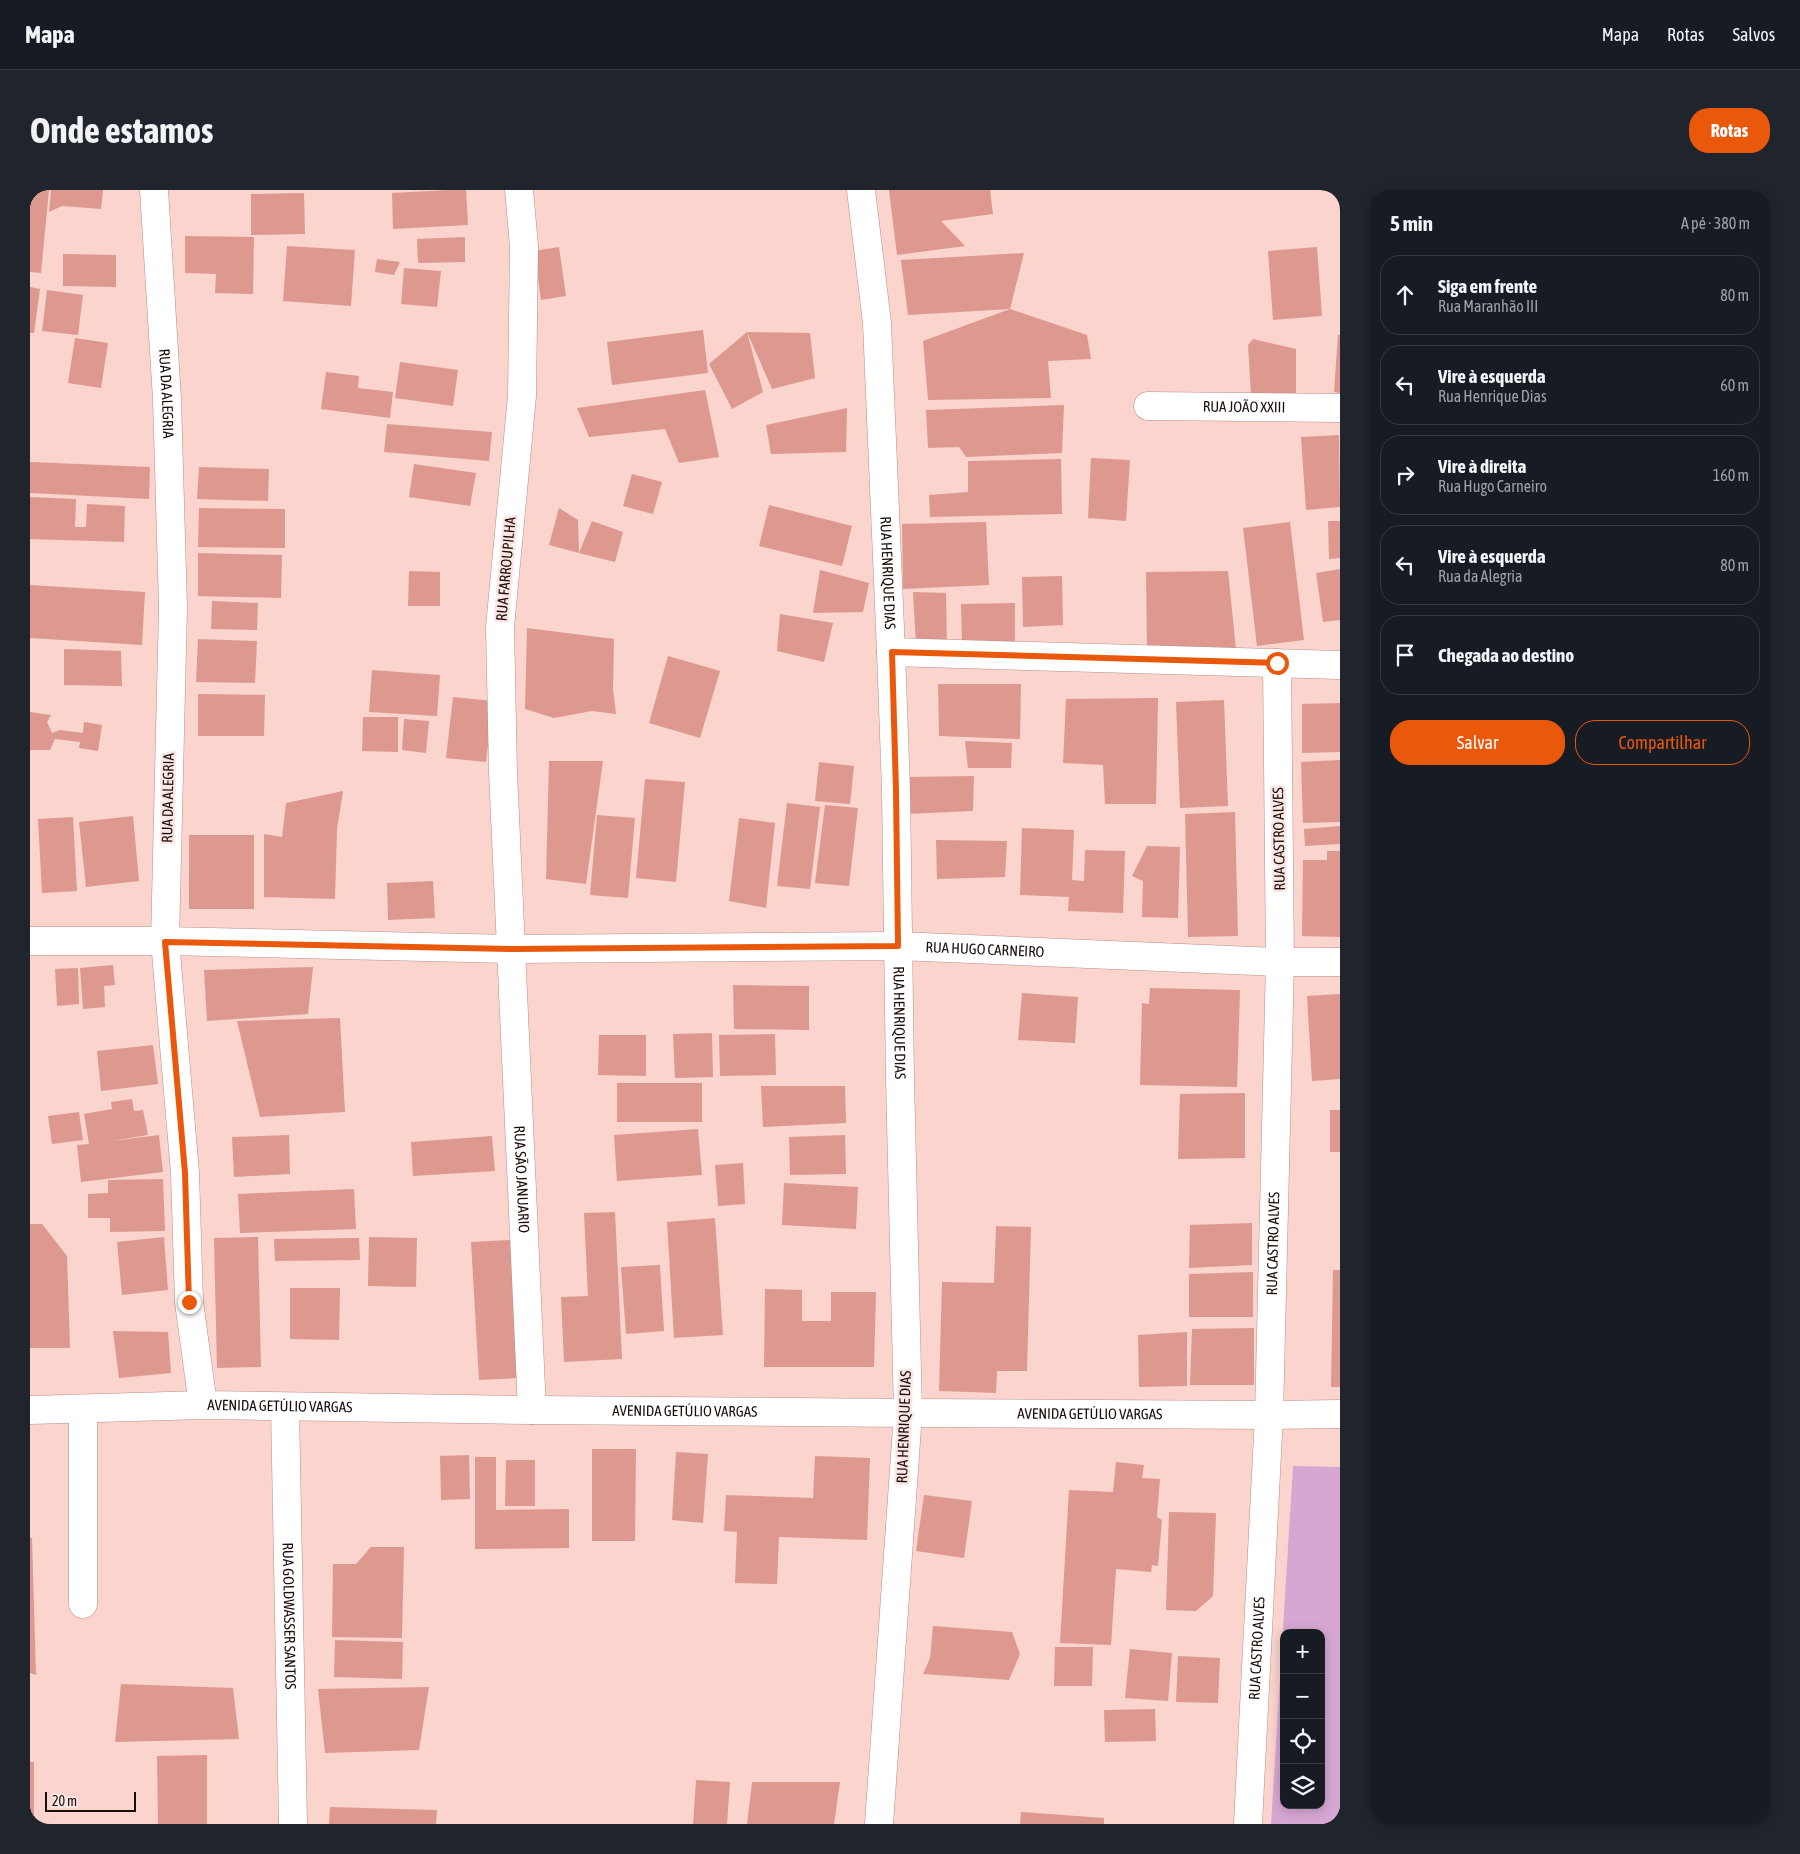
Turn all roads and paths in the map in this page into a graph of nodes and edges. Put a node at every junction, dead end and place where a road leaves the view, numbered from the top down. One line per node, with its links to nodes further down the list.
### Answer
1 (154, 190): 10 (street, RUA DA ALEGRIA)
2 (519, 190): 12 (street, RUA FARROUPILHA)
3 (861, 190): 6 (street, RUA HENRIQUE DIAS)
4 (1148, 406): 5 (street, RUA JOÃO XXIII)
5 (1340, 408)
6 (892, 652): 7 (street); 11 (street, RUA HENRIQUE DIAS)
7 (1277, 663): 8 (street); 13 (street, RUA CASTRO ALVES)
8 (1340, 665)
9 (30, 941): 10 (street, RUA HUGO CARNEIRO)
10 (165, 942): 12 (street, RUA HUGO CARNEIRO); 15 (street, RUA DA ALEGRIA)
11 (898, 946): 12 (street, RUA HUGO CARNEIRO); 13 (street, RUA HUGO CARNEIRO); 20 (street, RUA HENRIQUE DIAS)
12 (512, 949): 19 (street, RUA SÃO JANUARIO)
13 (1280, 962): 14 (street, RUA HUGO CARNEIRO); 22 (street, RUA CASTRO ALVES)
14 (1340, 962)
15 (203, 1405): 16 (street, AVENIDA GETÚLIO VARGAS); 18 (street, AVENIDA GETÚLIO VARGAS)
16 (285, 1407): 19 (street, AVENIDA GETÚLIO VARGAS); 24 (street, RUA GOLDWASSER SANTOS)
17 (30, 1410): 18 (street, AVENIDA GETÚLIO VARGAS)
18 (83, 1410): 23 (street)
19 (532, 1410): 20 (street, AVENIDA GETÚLIO VARGAS)
20 (908, 1413): 22 (street, AVENIDA GETÚLIO VARGAS); 25 (street, RUA HENRIQUE DIAS)
21 (1340, 1414): 22 (street, AVENIDA GETÚLIO VARGAS)
22 (1269, 1416): 26 (street, RUA CASTRO ALVES)
23 (83, 1604)
24 (292, 1824)
25 (879, 1824)
26 (1248, 1824)

